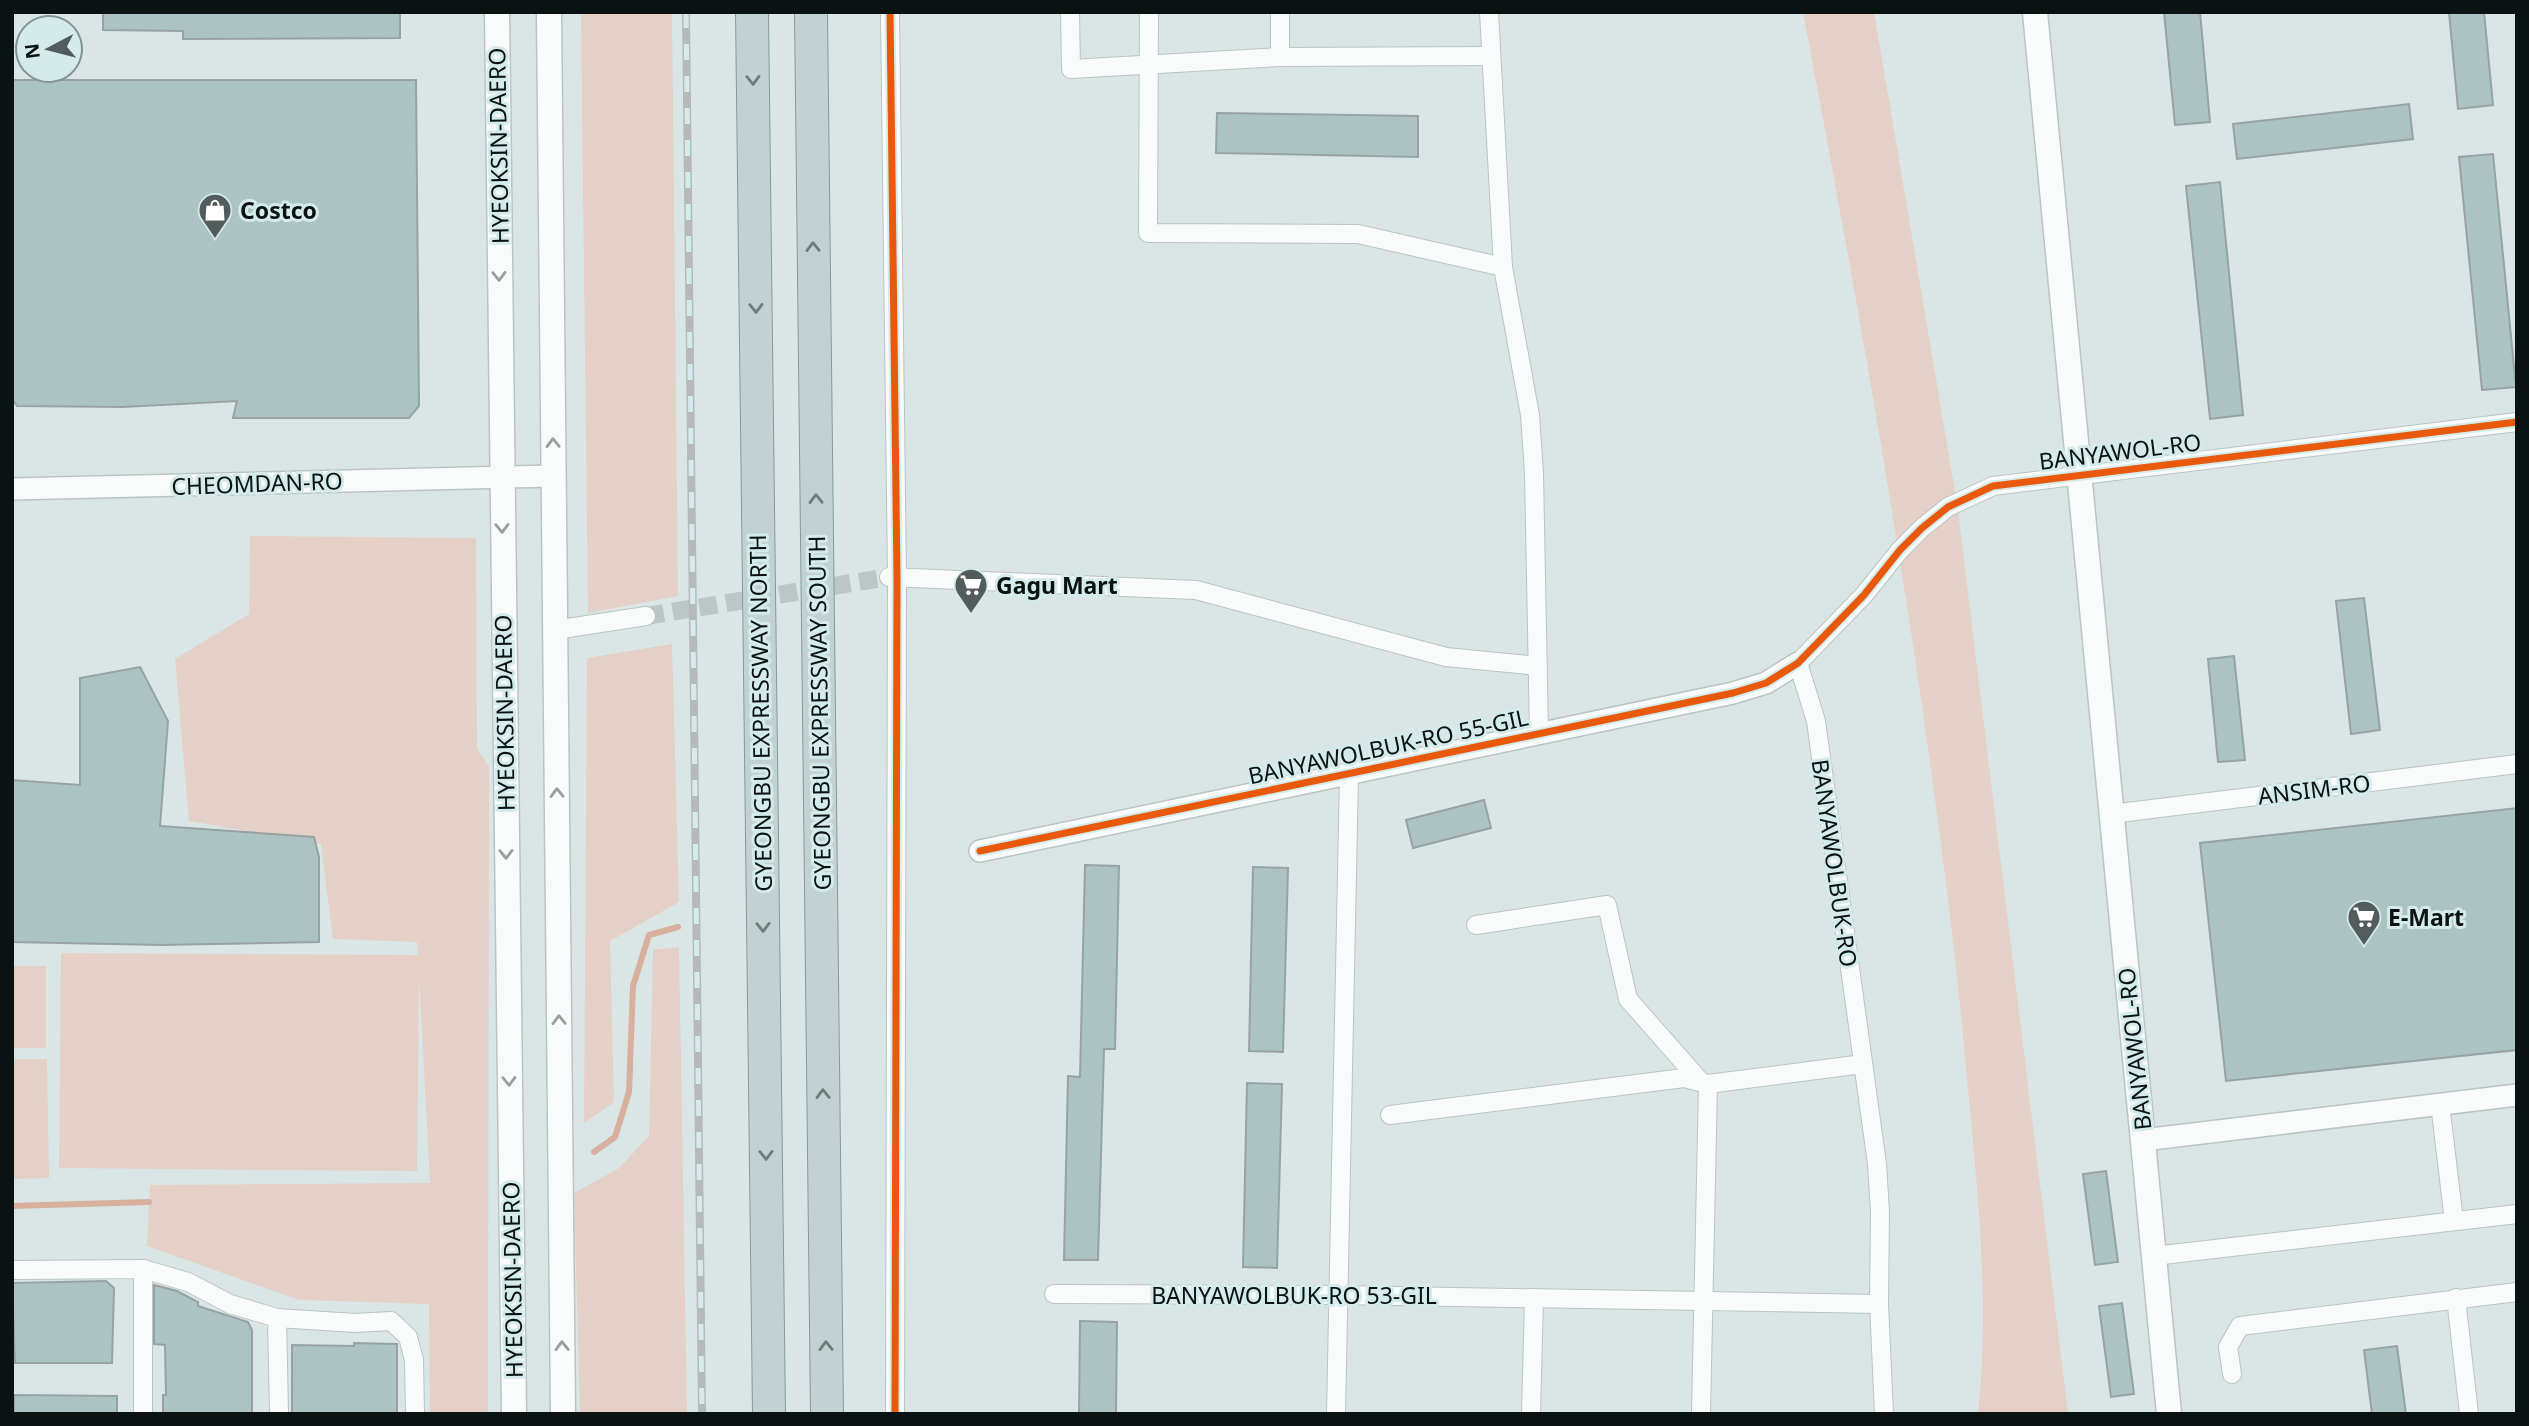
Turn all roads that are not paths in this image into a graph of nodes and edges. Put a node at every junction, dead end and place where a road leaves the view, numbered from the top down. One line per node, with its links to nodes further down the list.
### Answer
1 (496, 12): 17 (main road, HYEOKSIN-DAERO, one-way to 17)
2 (549, 12): 18 (main road, one-way to 2)
3 (752, 12): 56 (highway, GYEONGBU EXPRESSWAY NORTH, one-way to 56)
4 (811, 12): 57 (highway, GYEONGBU EXPRESSWAY SOUTH, one-way to 4)
5 (890, 12): 20 (street)
6 (1070, 12): 13 (street)
7 (1149, 12): 13 (street)
8 (1280, 12): 12 (street)
9 (1489, 12): 11 (street)
10 (2035, 12): 16 (main road, BANYAWOL-RO)
11 (1490, 56): 12 (street); 14 (street)
12 (1280, 57): 13 (street)
13 (1149, 66): 14 (street)
14 (1503, 267): 24 (street)
15 (2517, 422): 16 (street, BANYAWOL-RO)
16 (2080, 475): 23 (street, BANYAWOL-RO); 28 (main road, BANYAWOL-RO)
17 (501, 476): 18 (street, CHEOMDAN-RO); 19 (street, CHEOMDAN-RO); 54 (main road, HYEOKSIN-DAERO, one-way to 54)
18 (554, 476): 22 (main road)
19 (12, 489)
20 (893, 577): 24 (street); 58 (street)
21 (646, 616): 22 (street)
22 (555, 630): 55 (main road, one-way to 22)
23 (1798, 663): 25 (street, BANYAWOLBUK-RO 55-GIL); 31 (street, BANYAWOLBUK-RO)
24 (1538, 666): 25 (street)
25 (1539, 734): 27 (street, BANYAWOLBUK-RO 55-GIL)
26 (2517, 764): 28 (street, ANSIM-RO)
27 (1349, 774): 29 (street, BANYAWOLBUK-RO 55-GIL); 44 (street)
28 (2111, 814): 36 (main road, BANYAWOL-RO)
29 (980, 851)
30 (1476, 925): 32 (street)
31 (1863, 1064): 32 (street); 48 (street, BANYAWOLBUK-RO)
32 (1705, 1083): 35 (street); 47 (street)
33 (2517, 1095): 34 (street)
34 (2440, 1104): 36 (street); 38 (street)
35 (1390, 1115)
36 (2143, 1140): 39 (main road, BANYAWOL-RO)
37 (2517, 1214): 38 (street)
38 (2454, 1221): 39 (street)
39 (2154, 1256): 63 (main road, BANYAWOL-RO)
40 (143, 1269): 41 (street); 49 (street); 51 (street)
41 (12, 1270)
42 (2517, 1292): 46 (street)
43 (1054, 1294): 44 (street, BANYAWOLBUK-RO 53-GIL)
44 (1338, 1295): 45 (street, BANYAWOLBUK-RO 53-GIL); 59 (street)
45 (1534, 1298): 47 (street, BANYAWOLBUK-RO 53-GIL); 60 (street)
46 (2455, 1298): 50 (street); 64 (street)
47 (1703, 1301): 48 (street, BANYAWOLBUK-RO 53-GIL); 61 (street)
48 (1879, 1304): 62 (street, BANYAWOLBUK-RO)
49 (277, 1318): 52 (street); 53 (street)
50 (2232, 1374)
51 (143, 1414)
52 (279, 1414)
53 (415, 1414)
54 (514, 1414)
55 (563, 1414)
56 (769, 1414)
57 (827, 1414)
58 (895, 1414)
59 (1336, 1414)
60 (1531, 1414)
61 (1701, 1414)
62 (1884, 1414)
63 (2169, 1414)
64 (2469, 1414)

